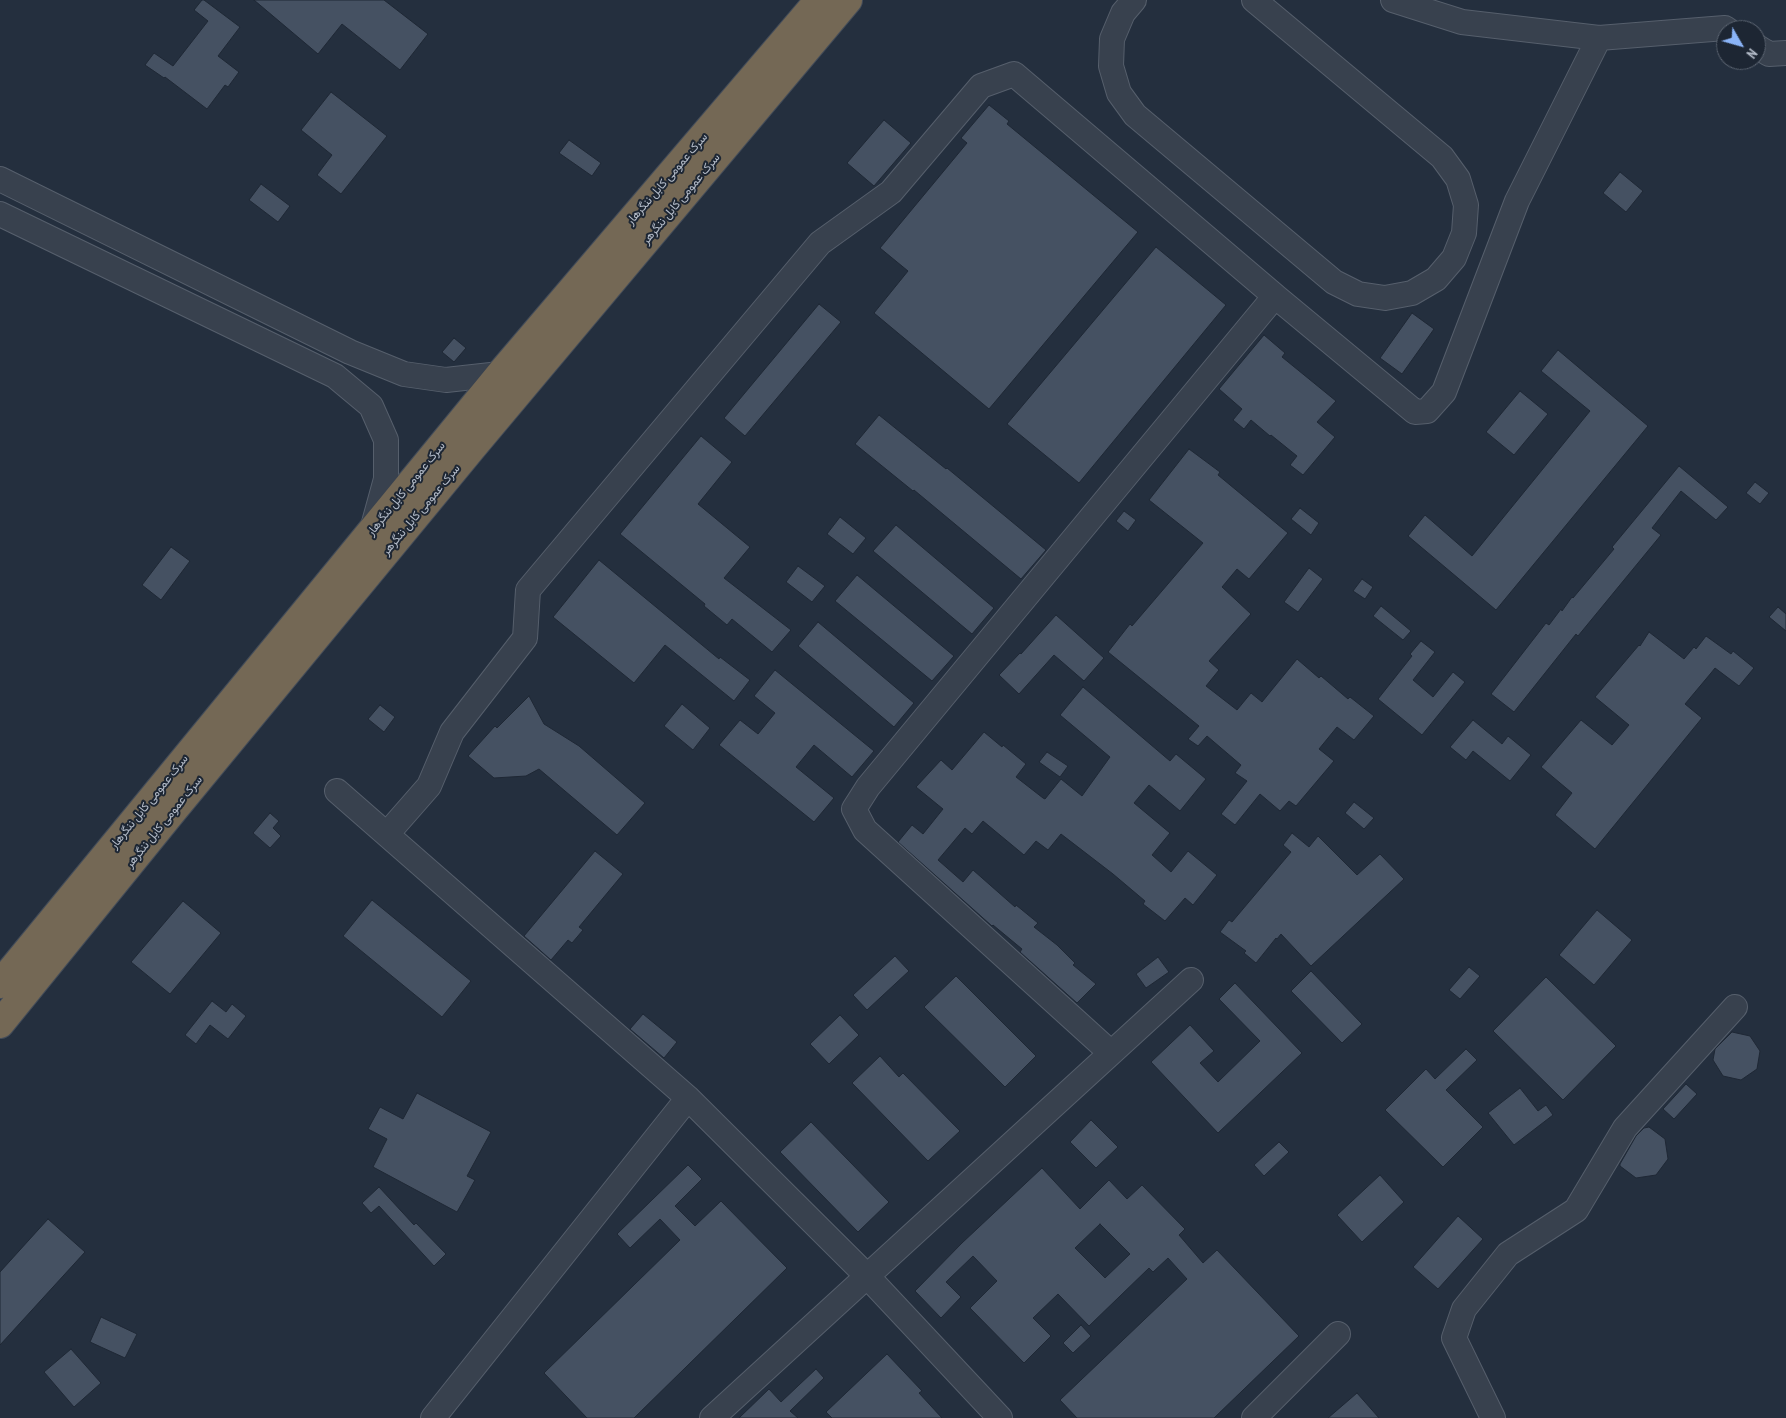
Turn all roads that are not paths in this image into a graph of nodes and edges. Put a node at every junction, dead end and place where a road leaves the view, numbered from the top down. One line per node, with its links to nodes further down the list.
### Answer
1 (819, 0): 13 (highway, سرک عمومی کابل ننگرهار)
2 (848, 0): 20 (highway, سرک عمومی کابل ننگرهر)
3 (1134, 0): 4 (street)
4 (1254, 0)
5 (1393, 0): 7 (street)
6 (1716, 29): 7 (street)
7 (1599, 38): 12 (street)
8 (1766, 52): 9 (street)
9 (1786, 53)
10 (0, 179): 13 (street)
11 (0, 214): 14 (street)
12 (1274, 296): 16 (street); 21 (street)
13 (500, 374): 14 (highway, سرک عمومی کابل ننگرهار)
14 (371, 532): 18 (highway, سرک عمومی کابل ننگرهار)
15 (337, 791): 16 (street)
16 (387, 834): 22 (street)
17 (1192, 980): 21 (street)
18 (0, 984)
19 (1735, 1007): 29 (street)
20 (0, 1024)
21 (1111, 1053): 23 (street)
22 (688, 1098): 23 (street); 25 (street)
23 (867, 1276): 26 (street); 27 (street)
24 (1338, 1334): 28 (street)
25 (433, 1418)
26 (712, 1418)
27 (1000, 1418)
28 (1254, 1418)
29 (1493, 1418)

